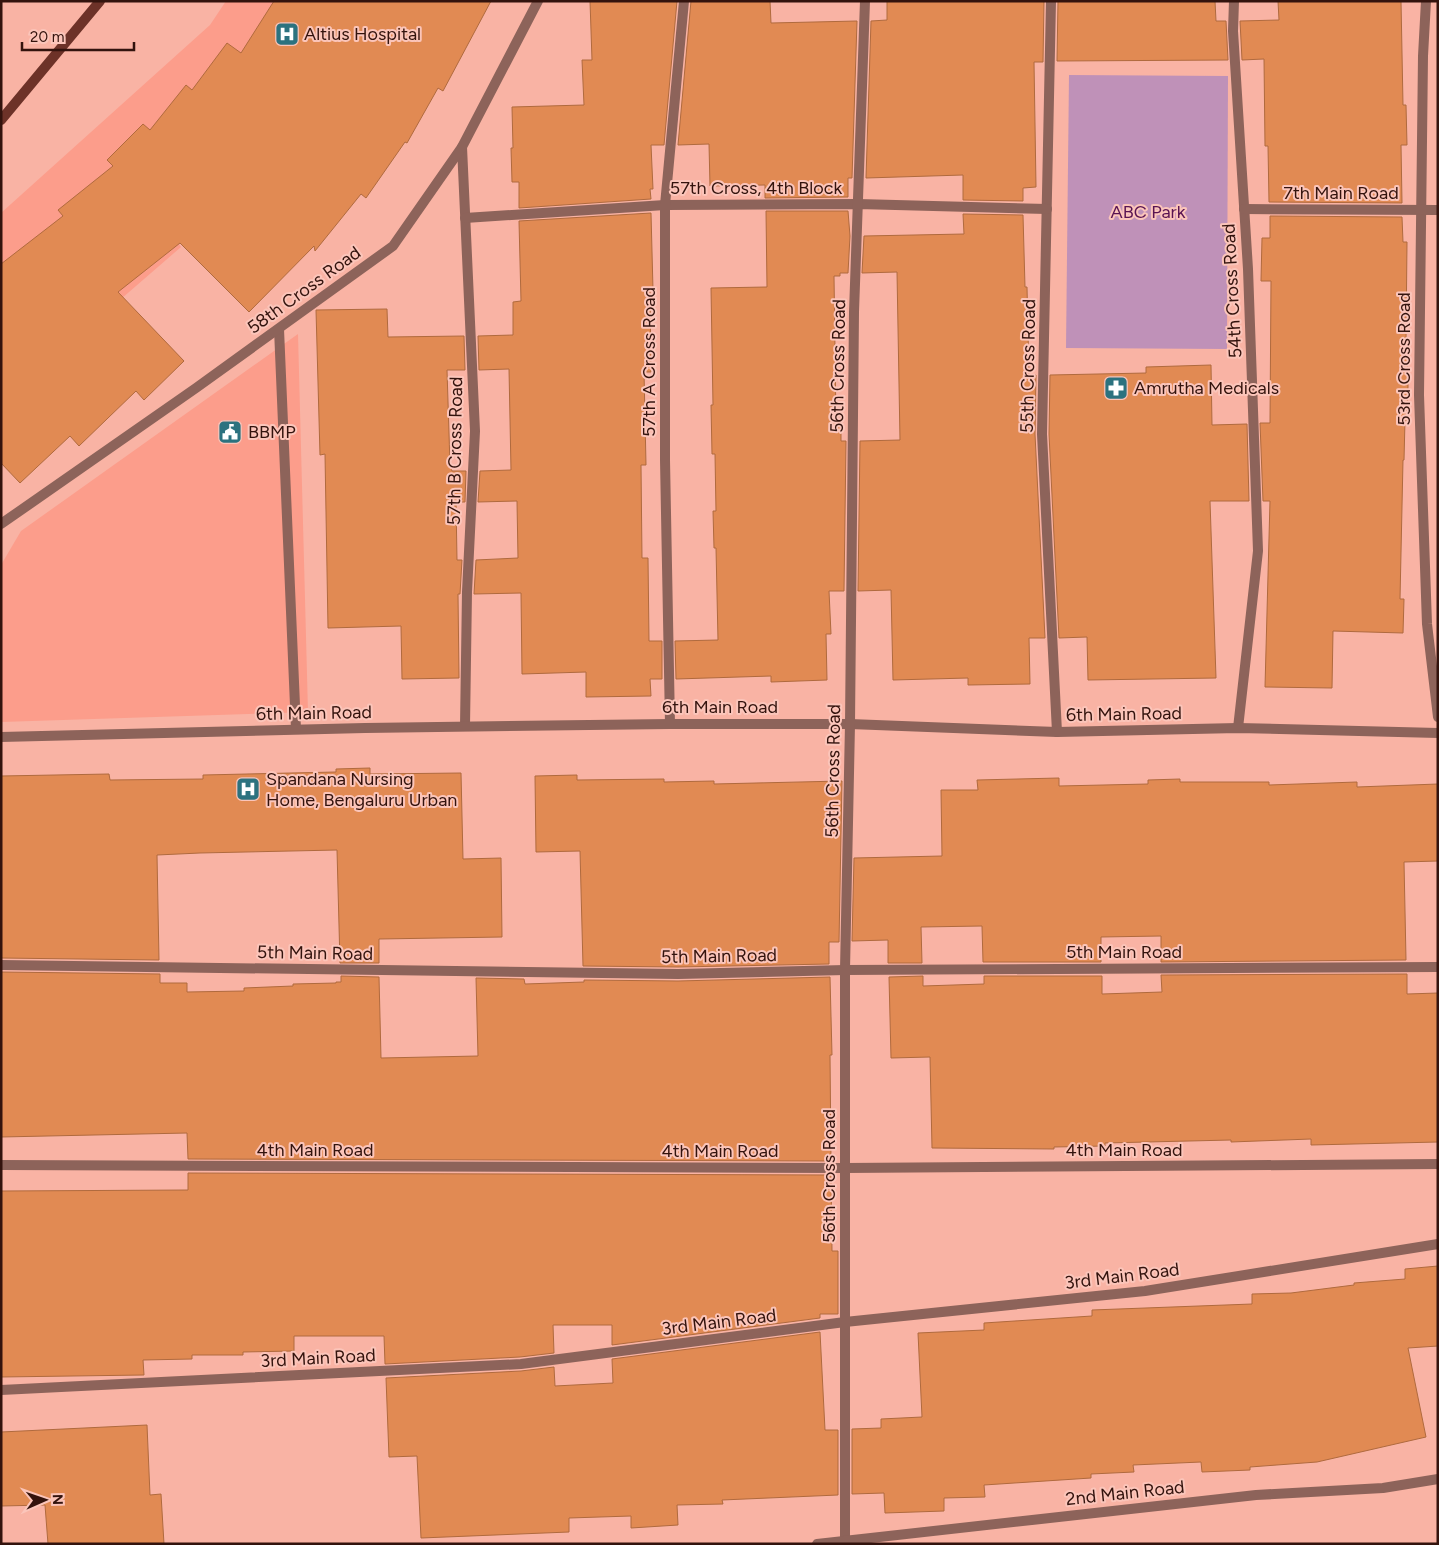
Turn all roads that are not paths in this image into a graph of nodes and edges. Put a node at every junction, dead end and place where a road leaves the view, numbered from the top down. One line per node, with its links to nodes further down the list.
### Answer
1 (100, 1): 8 (main road)
2 (538, 1): 9 (street, 58th Cross Road)
3 (684, 1): 10 (street, 57th A Cross Road)
4 (864, 1): 11 (street, 56th Cross Road)
5 (1051, 1): 12 (street, 55th Cross Road)
6 (1234, 1): 13 (street, 54th Cross Road)
7 (1426, 1): 14 (street, 53rd Cross Road)
8 (1, 120)
9 (462, 147): 16 (street, 57th B Cross Road); 17 (street, 58th Cross Road)
10 (665, 204): 11 (street, 57th Cross, 4th Block); 16 (street, 57th Cross, 4th Block); 20 (street, 57th A Cross Road)
11 (858, 204): 12 (street, 57th Cross, 4th Block); 21 (street, 56th Cross Road)
12 (1047, 209): 25 (street, 55th Cross Road)
13 (1244, 209): 14 (street, 7th Main Road); 23 (street, 54th Cross Road)
14 (1422, 210): 15 (street, 7th Main Road); 19 (street, 53rd Cross Road)
15 (1438, 210)
16 (465, 218): 22 (street, 57th B Cross Road)
17 (278, 329): 18 (street, 58th Cross Road); 24 (street)
18 (1, 524)
19 (1438, 717)
20 (670, 724): 21 (street, 6th Main Road); 22 (street, 6th Main Road)
21 (850, 724): 25 (street, 6th Main Road); 30 (street, 56th Cross Road)
22 (465, 726): 24 (street, 6th Main Road)
23 (1238, 728): 25 (street, 6th Main Road); 26 (street, 6th Main Road)
24 (296, 729): 27 (street, 6th Main Road)
25 (1057, 732)
26 (1438, 734)
27 (1, 737)
28 (1, 965): 30 (street, 5th Main Road)
29 (1438, 967): 30 (street, 5th Main Road)
30 (845, 970): 33 (street, 56th Cross Road)
31 (1438, 1164): 33 (street, 4th Main Road)
32 (1, 1165): 33 (street, 4th Main Road)
33 (845, 1168): 35 (street, 56th Cross Road)
34 (1438, 1244): 35 (street, 3rd Main Road)
35 (845, 1322): 36 (street, 3rd Main Road); 38 (street, 56th Cross Road)
36 (1, 1390)
37 (1438, 1478): 38 (street, 2nd Main Road)
38 (845, 1541): 39 (street, 2nd Main Road)
39 (817, 1544)

